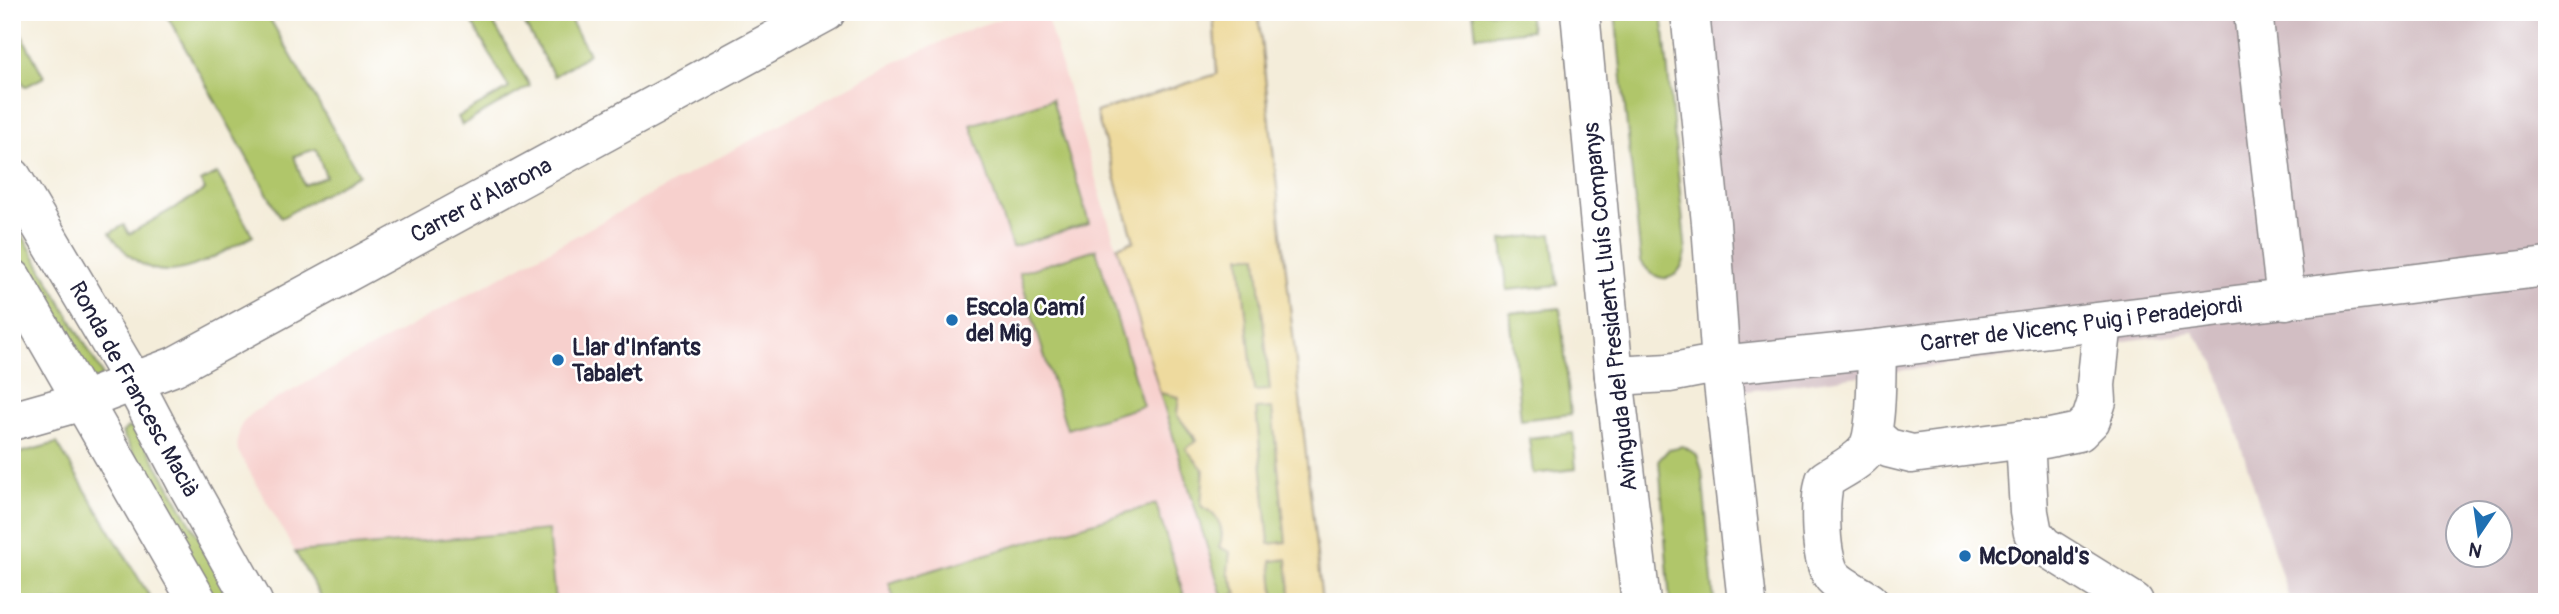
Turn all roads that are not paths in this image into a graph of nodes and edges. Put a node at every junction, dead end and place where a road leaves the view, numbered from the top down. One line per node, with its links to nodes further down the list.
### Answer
1 (826, 12): 13 (street, Carrer d'Alarona)
2 (1580, 12): 12 (street, Avinguda del President Lluís Companys)
3 (1690, 12): 11 (street)
4 (2253, 12): 8 (street)
5 (12, 177): 13 (street, Ronda de Francesc Macià)
6 (2547, 267): 8 (street, Carrer de Vicenç Puig i Peradejordi)
7 (12, 278): 14 (street, Ronda de Francesc Macià)
8 (2286, 300): 9 (street, Carrer de Vicenç Puig i Peradejordi)
9 (2103, 322): 10 (street, Carrer de Vicenç Puig i Peradejordi); 17 (street)
10 (1877, 349): 11 (street, Carrer de Vicenç Puig i Peradejordi); 16 (street)
11 (1710, 366): 12 (street, Carrer de Vicenç Puig i Peradejordi); 21 (street)
12 (1614, 376): 20 (street, Avinguda del President Lluís Companys)
13 (134, 383): 14 (street, Carrer d'Alarona); 19 (street, Ronda de Francesc Macià)
14 (83, 401): 15 (street, Carrer d'Alarona); 18 (street, Ronda de Francesc Macià)
15 (12, 421)
16 (1873, 435): 17 (street); 22 (street)
17 (2025, 439): 23 (street)
18 (198, 602)
19 (253, 602)
20 (1641, 602)
21 (1747, 602)
22 (1870, 602)
23 (2134, 602)

